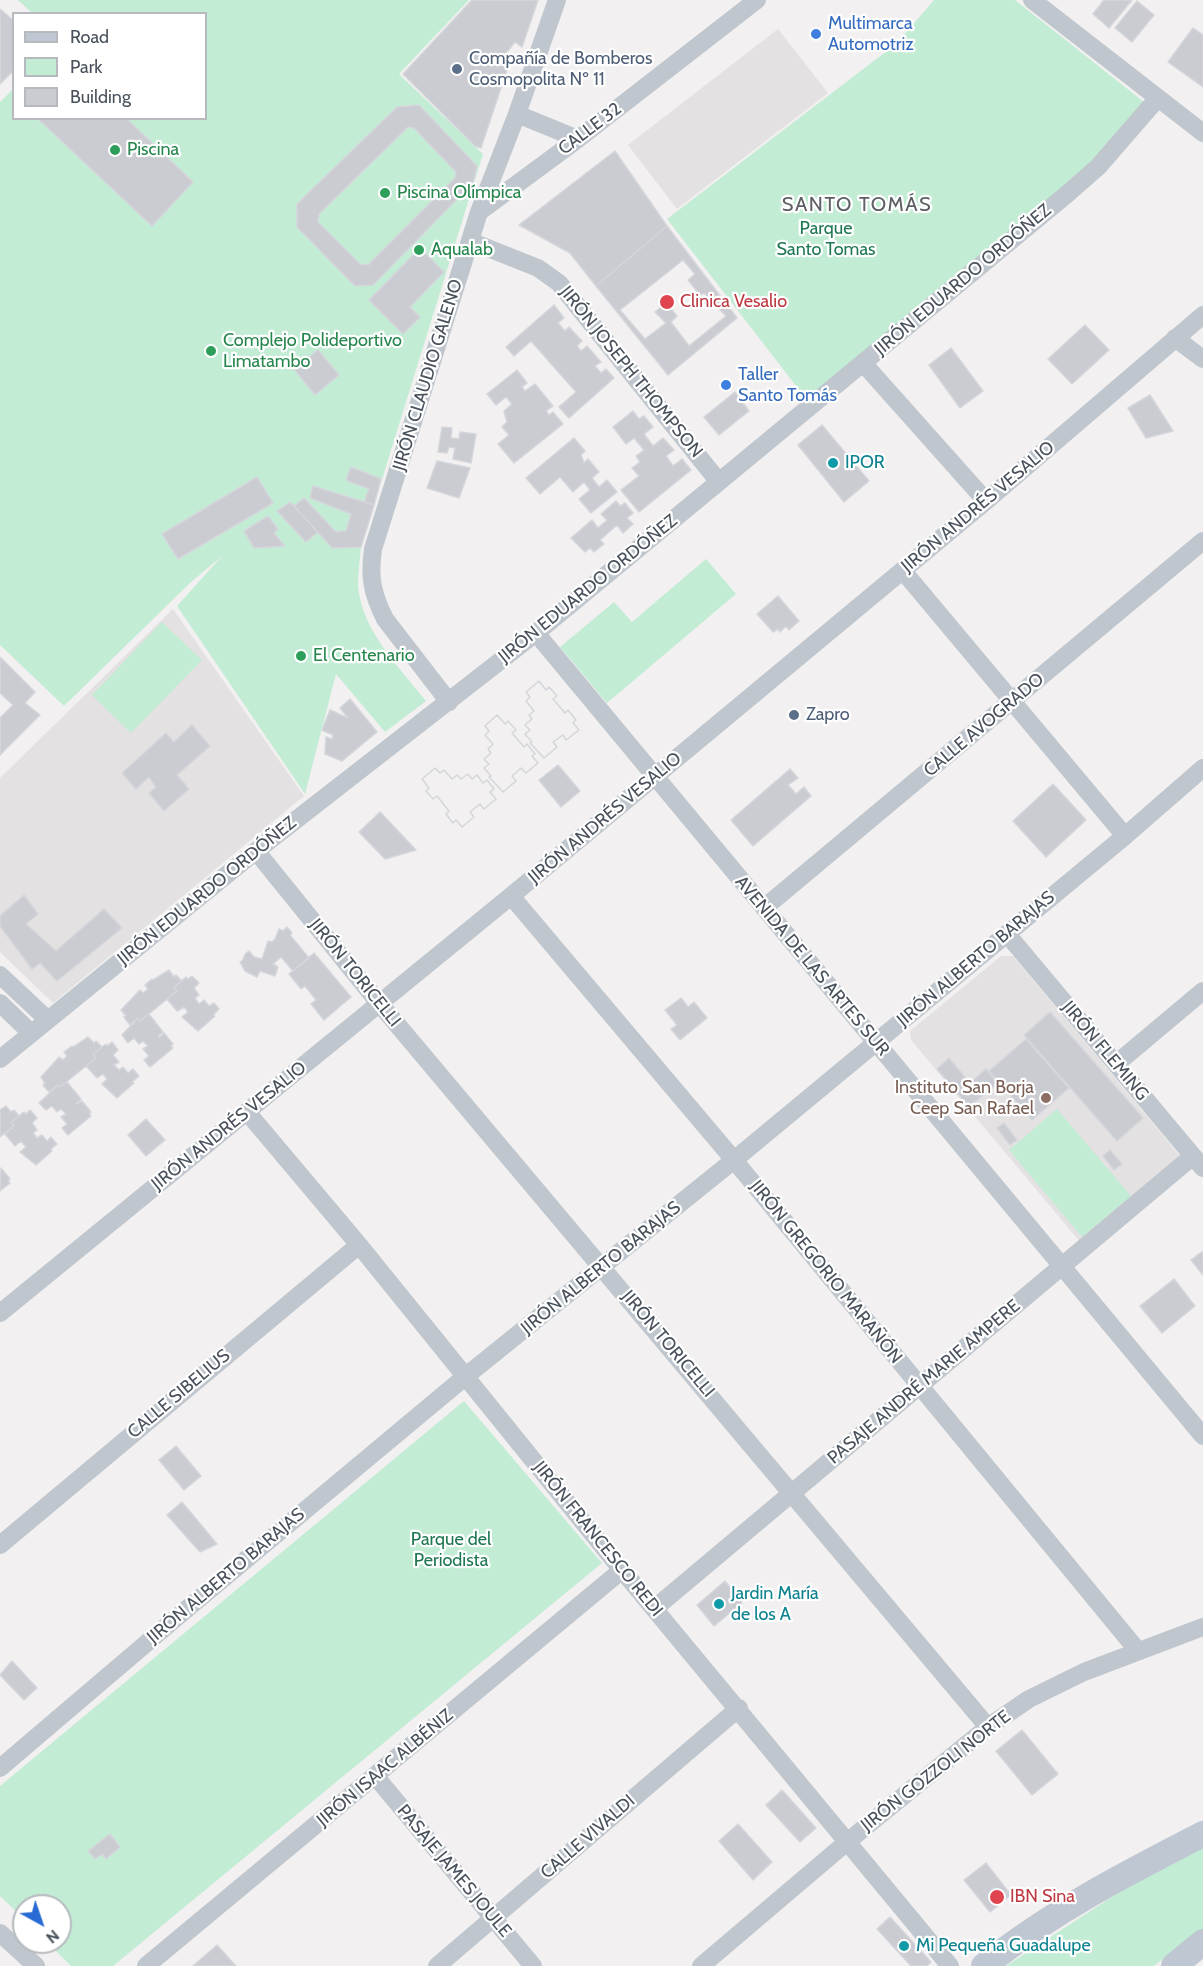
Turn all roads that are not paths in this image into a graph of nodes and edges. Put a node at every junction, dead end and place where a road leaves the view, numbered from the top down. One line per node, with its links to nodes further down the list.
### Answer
1 (557, 0): 5 (street, JIRÓN CLAUDIO GALENO)
2 (757, 0): 7 (street, CALLE 32)
3 (1032, 0): 4 (street)
4 (1157, 99): 6 (street); 13 (street, JIRÓN EDUARDO ORDÓÑEZ)
5 (517, 114): 7 (street); 8 (street, JIRÓN CLAUDIO GALENO)
6 (1203, 134)
7 (578, 139): 8 (street, CALLE 32)
8 (478, 212): 9 (street, JIRÓN CLAUDIO GALENO)
9 (470, 241): 14 (street, JIRÓN JOSEPH THOMPSON); 19 (street, JIRÓN CLAUDIO GALENO)
10 (1203, 315): 11 (street, JIRÓN ANDRÉS VESALIO)
11 (1175, 338): 12 (street); 15 (street, JIRÓN ANDRÉS VESALIO)
12 (1203, 359)
13 (863, 363): 14 (street, JIRÓN EDUARDO ORDÓÑEZ); 15 (street)
14 (719, 482): 18 (street, JIRÓN EDUARDO ORDÓÑEZ)
15 (986, 501): 17 (street, JIRÓN ANDRÉS VESALIO)
16 (1203, 541): 20 (street, CALLE AVOGRADO)
17 (903, 571): 20 (street); 22 (street, JIRÓN ANDRÉS VESALIO)
18 (536, 633): 19 (street, JIRÓN EDUARDO ORDÓÑEZ); 22 (street, AVENIDA DE LAS ARTES SUR)
19 (449, 702): 24 (street, JIRÓN EDUARDO ORDÓÑEZ)
20 (1013, 702): 23 (street); 26 (street, CALLE AVOGRADO)
21 (1203, 768): 23 (street, JIRÓN ALBERTO BARAJAS)
22 (655, 776): 25 (street, JIRÓN ANDRÉS VESALIO); 26 (street, AVENIDA DE LAS ARTES SUR)
23 (1125, 836): 27 (street, JIRÓN ALBERTO BARAJAS)
24 (256, 851): 31 (street, JIRÓN TORICELLI); 32 (street, JIRÓN EDUARDO ORDÓÑEZ)
25 (511, 896): 31 (street, JIRÓN ANDRÉS VESALIO); 38 (street, JIRÓN GREGORIO MARAÑÓN)
26 (764, 909): 34 (street, AVENIDA DE LAS ARTES SUR)
27 (1007, 934): 34 (street, JIRÓN ALBERTO BARAJAS); 36 (street, JIRÓN FLEMING)
28 (0, 975): 32 (street)
29 (1203, 991): 36 (street)
30 (0, 1003): 33 (street)
31 (379, 1003): 37 (street, JIRÓN ANDRÉS VESALIO); 42 (street, JIRÓN TORICELLI)
32 (47, 1019): 33 (street, JIRÓN EDUARDO ORDÓÑEZ)
33 (31, 1032): 35 (street, JIRÓN EDUARDO ORDÓÑEZ)
34 (874, 1042): 38 (street, JIRÓN ALBERTO BARAJAS); 41 (street, AVENIDA DE LAS ARTES SUR)
35 (0, 1059)
36 (1116, 1064): 39 (street, JIRÓN FLEMING)
37 (247, 1112): 40 (street, JIRÓN FRANCESCO REDI); 43 (street, JIRÓN ANDRÉS VESALIO)
38 (734, 1160): 42 (street, JIRÓN ALBERTO BARAJAS); 45 (street, JIRÓN GREGORIO MARAÑÓN)
39 (1198, 1162): 41 (street, PASAJE ANDRÉ MARIE AMPERE)
40 (359, 1245): 44 (street, JIRÓN FRANCESCO REDI); 48 (street, CALLE SIBELIUS)
41 (1062, 1266): 45 (street, PASAJE ANDRÉ MARIE AMPERE); 46 (street, AVENIDA DE LAS ARTES SUR)
42 (603, 1267): 44 (street, JIRÓN ALBERTO BARAJAS); 47 (street, JIRÓN TORICELLI)
43 (0, 1313)
44 (466, 1376): 49 (street, JIRÓN FRANCESCO REDI); 55 (street, JIRÓN ALBERTO BARAJAS)
45 (920, 1385): 47 (street, PASAJE ANDRÉ MARIE AMPERE); 52 (street, JIRÓN GREGORIO MARAÑÓN)
46 (1203, 1436)
47 (793, 1494): 50 (street, PASAJE ANDRÉ MARIE AMPERE); 54 (street, JIRÓN TORICELLI)
48 (0, 1545)
49 (622, 1569): 50 (street, JIRÓN FRANCESCO REDI); 56 (street, JIRÓN ISAAC ALBÉNIZ)
50 (655, 1608): 53 (street, JIRÓN FRANCESCO REDI)
51 (1203, 1627): 52 (street, JIRÓN GOZZOLI NORTE)
52 (1138, 1651): 54 (street, JIRÓN GOZZOLI NORTE)
53 (739, 1708): 58 (street, JIRÓN FRANCESCO REDI); 59 (street, CALLE VIVALDI)
54 (988, 1727): 58 (street, JIRÓN GOZZOLI NORTE)
55 (0, 1768)
56 (376, 1777): 59 (street, PASAJE JAMES JOULE); 63 (street, JIRÓN ISAAC ALBÉNIZ)
57 (1203, 1834): 68 (main road)
58 (847, 1842): 66 (street, JIRÓN GOZZOLI NORTE); 67 (street, JIRÓN FRANCESCO REDI)
59 (493, 1919): 64 (street, CALLE VIVALDI); 65 (street, PASAJE JAMES JOULE)
60 (0, 1933): 62 (street)
61 (1203, 1942): 69 (main road)
62 (36, 1966)
63 (146, 1966)
64 (437, 1966)
65 (533, 1966)
66 (701, 1966)
67 (950, 1966)
68 (984, 1966)
69 (1174, 1966)

